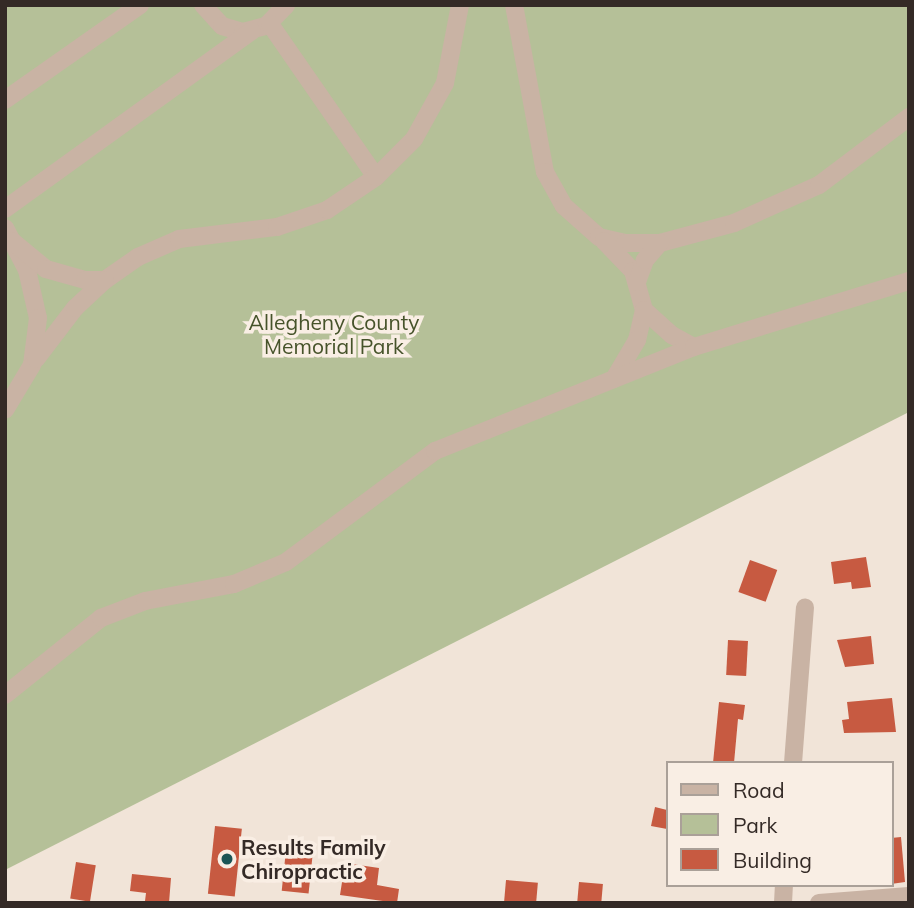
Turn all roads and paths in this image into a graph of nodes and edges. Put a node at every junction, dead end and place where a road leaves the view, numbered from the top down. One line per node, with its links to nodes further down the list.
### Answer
1 (140, 5): 8 (street)
2 (203, 5): 7 (street)
3 (286, 5): 6 (street)
4 (460, 5): 10 (street)
5 (514, 5): 13 (street)
6 (270, 24): 7 (street); 10 (street)
7 (252, 31): 11 (street)
8 (5, 100)
9 (909, 117): 14 (street)
10 (376, 177): 15 (street)
11 (5, 209)
12 (9, 234): 15 (street); 20 (street)
13 (598, 237): 14 (street); 17 (street)
14 (660, 243): 17 (street)
15 (105, 280): 20 (street)
16 (909, 281): 19 (street)
17 (637, 282): 18 (street)
18 (644, 310): 19 (street); 21 (street)
19 (695, 346): 21 (street)
20 (32, 365): 22 (street)
21 (614, 379): 24 (street)
22 (5, 410)
23 (805, 607): 25 (street)
24 (5, 695)
25 (793, 761)
26 (909, 896): 27 (street)
27 (818, 903)

